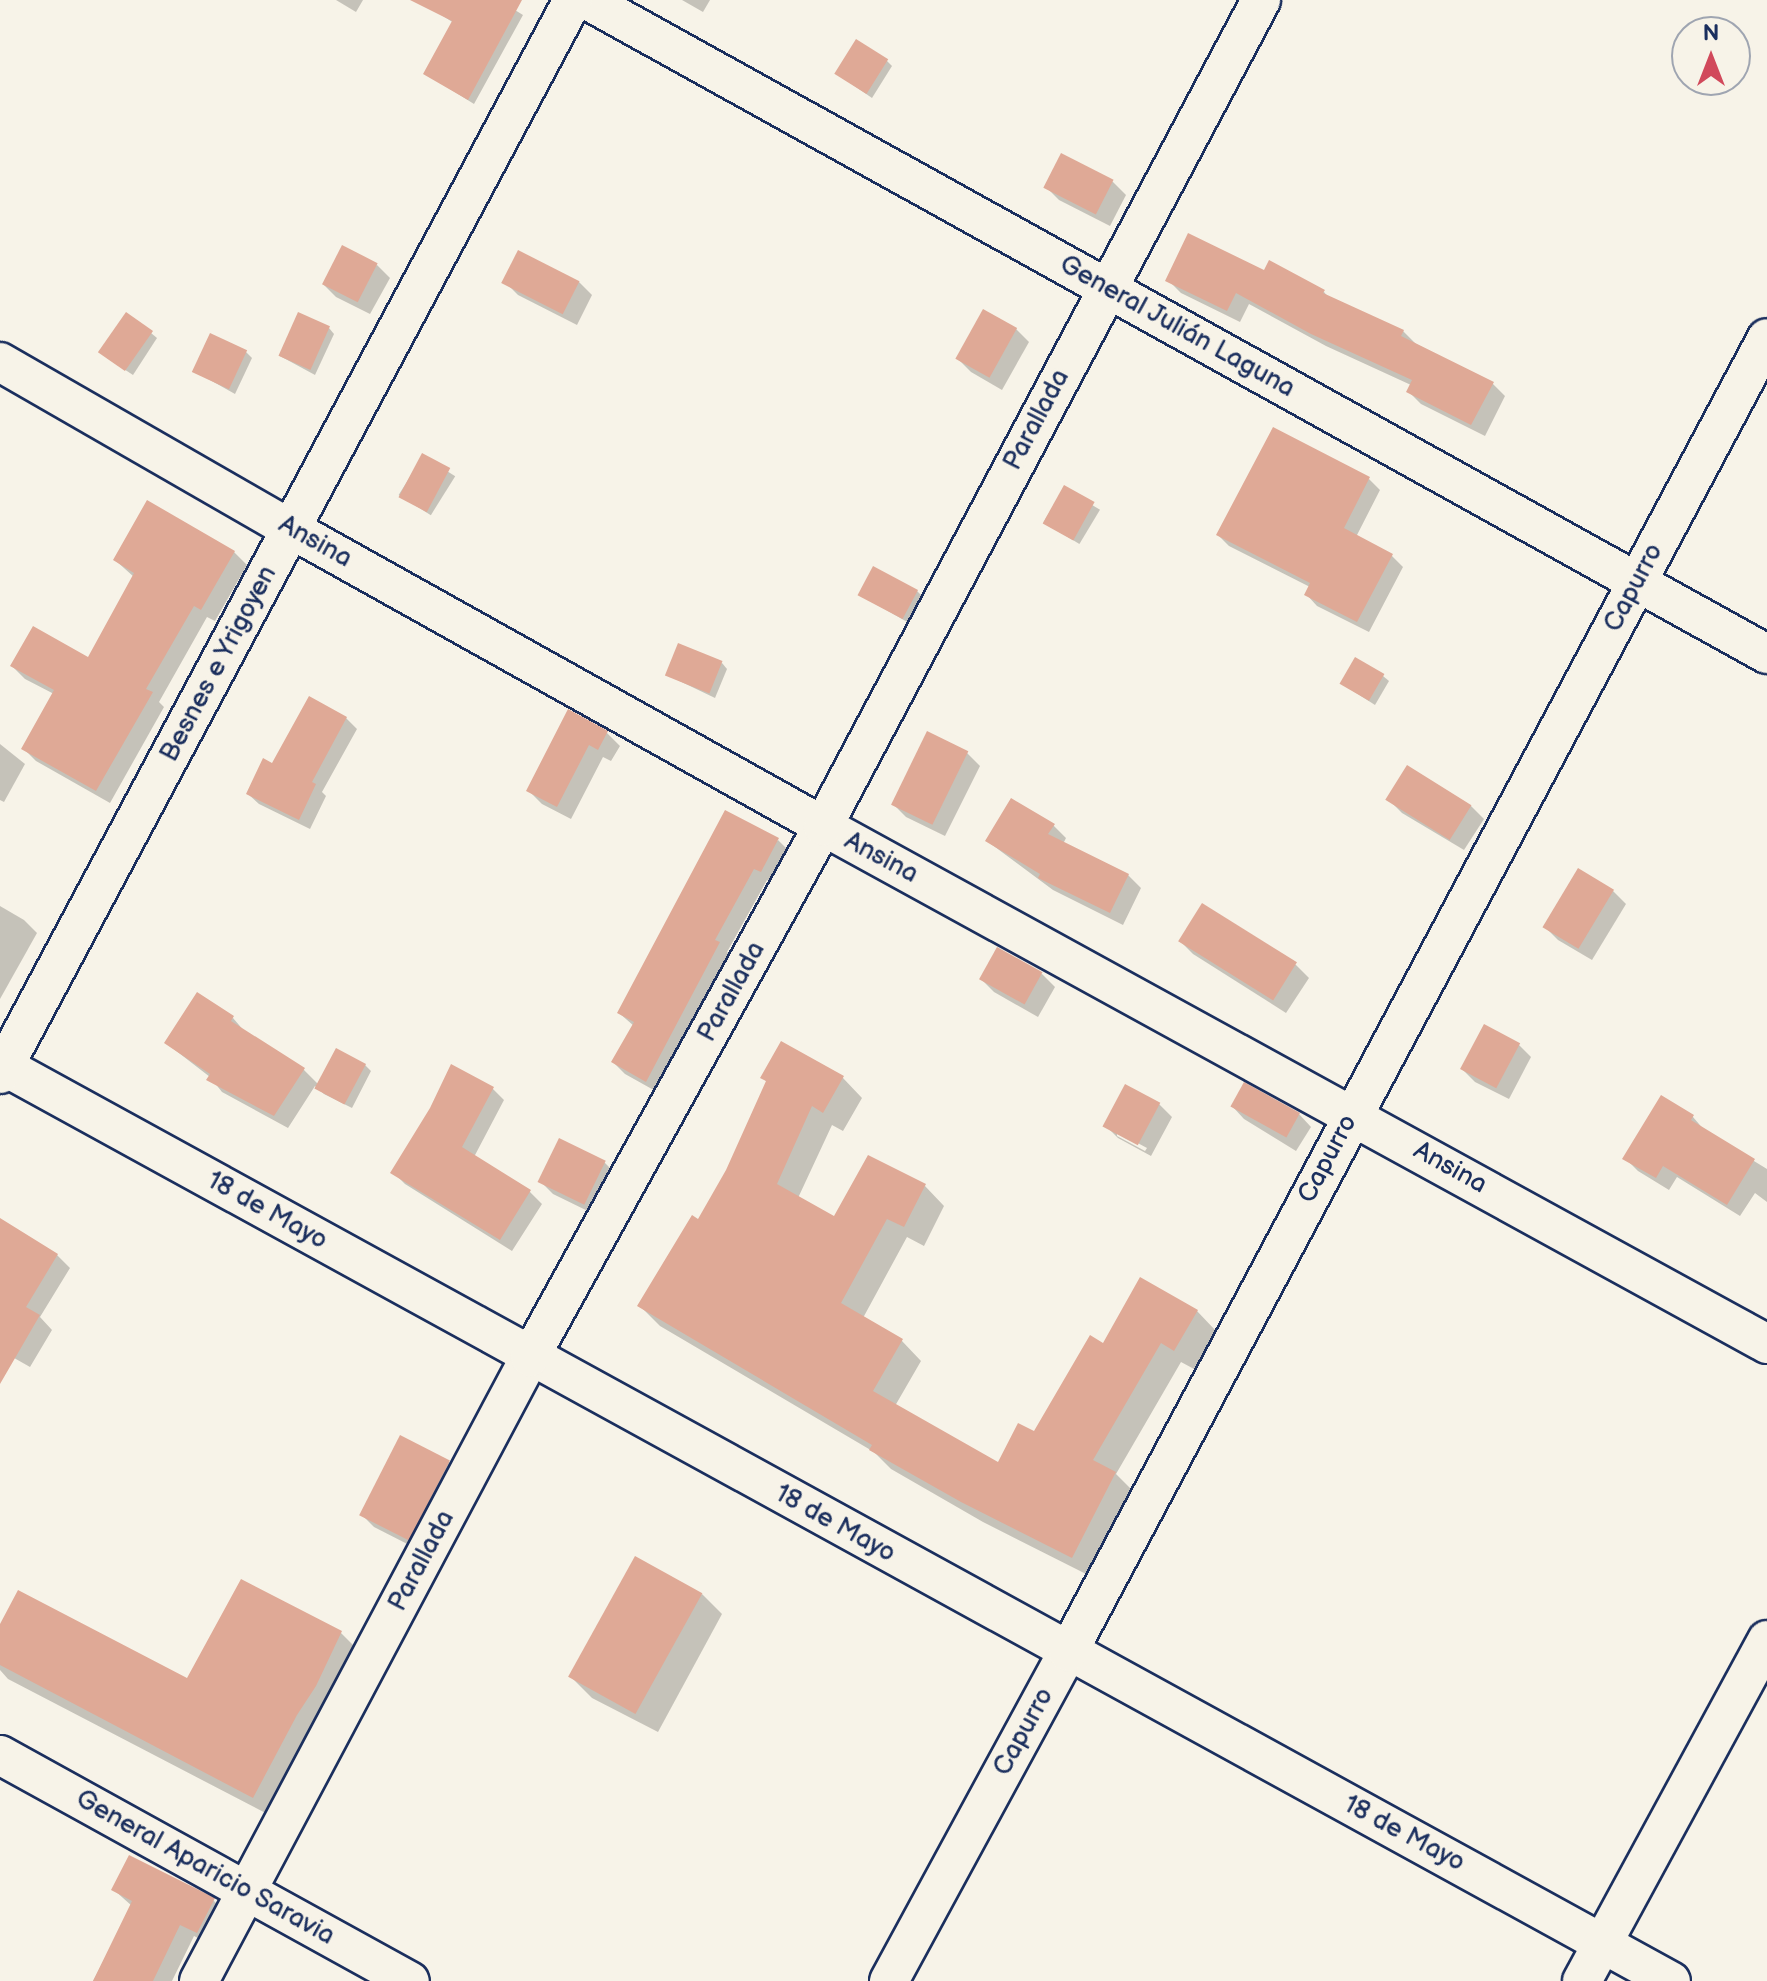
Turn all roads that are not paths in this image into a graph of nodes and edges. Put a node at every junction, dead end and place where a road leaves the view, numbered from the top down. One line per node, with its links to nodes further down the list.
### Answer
1 (573, 0): 7 (street, Besnes e Yrigoyen)
2 (587, 0): 4 (street, General Julián Laguna)
3 (1261, 0): 4 (street, Parallada)
4 (1107, 288): 8 (street, General Julián Laguna); 10 (street, Parallada)
5 (1767, 338): 8 (street, Capurro)
6 (0, 362): 7 (street, Ansina)
7 (291, 529): 10 (street, Ansina); 11 (street, Besnes e Yrigoyen)
8 (1637, 582): 9 (street, General Julián Laguna); 12 (street, Capurro)
9 (1767, 654)
10 (823, 826): 12 (street, Ansina); 14 (street, Parallada)
11 (1, 1068): 14 (street, 18 de Mayo)
12 (1352, 1113): 13 (street, Ansina); 16 (street, Capurro)
13 (1767, 1344)
14 (530, 1357): 16 (street, 18 de Mayo); 18 (street, Parallada)
15 (1767, 1640): 19 (street)
16 (1068, 1652): 19 (street, 18 de Mayo); 22 (street, Capurro)
17 (0, 1755): 18 (street, General Aparicio Saravia)
18 (247, 1892): 20 (street, Parallada); 21 (street, General Aparicio Saravia)
19 (1603, 1942): 23 (street); 24 (street, 18 de Mayo)
20 (199, 1981)
21 (410, 1981)
22 (889, 1981)
23 (1582, 1981)
24 (1671, 1981)

